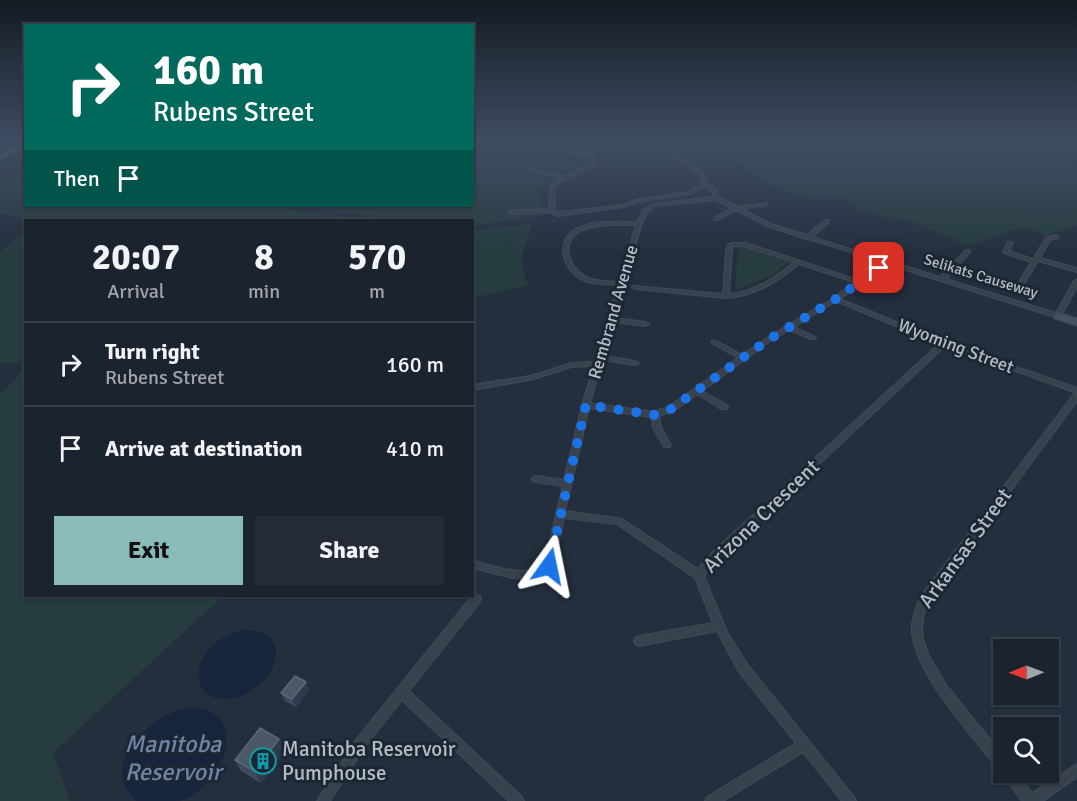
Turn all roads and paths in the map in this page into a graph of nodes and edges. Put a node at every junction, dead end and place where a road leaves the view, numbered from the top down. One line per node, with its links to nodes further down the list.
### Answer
1 (562, 179): 7 (street)
2 (702, 179): 3 (street, Selikats Causeway)
3 (702, 184): 4 (street, Selikats Causeway); 7 (street)
4 (712, 198): 6 (street, Selikats Causeway); 11 (street, Rembrand Avenue)
5 (765, 204): 6 (street)
6 (735, 209): 9 (street); 13 (street, Selikats Causeway)
7 (552, 210): 8 (street)
8 (511, 213)
9 (716, 219)
10 (827, 221): 13 (street)
11 (639, 223): 23 (street, Rembrand Avenue); 23 (street)
12 (1056, 237): 16 (street)
13 (807, 238): 18 (street, Selikats Causeway)
14 (1010, 243): 16 (street)
15 (968, 251): 20 (street)
16 (1035, 260): 19 (street); 24 (street)
17 (798, 262): 22 (street); 26 (street); 26 (street)
18 (886, 262): 20 (street, Selikats Causeway); 22 (street)
19 (1077, 270)
20 (941, 280): 28 (street, Selikats Causeway)
21 (1077, 280): 28 (street)
22 (859, 282): 27 (street)
23 (621, 284): 29 (street, Rembrand Avenue)
24 (1020, 286)
25 (635, 287): 26 (street)
26 (726, 296)
27 (836, 299): 32 (street); 35 (street, Wyoming Street)
28 (1058, 316): 30 (street, Selikats Causeway)
29 (612, 320): 31 (street); 37 (street, Rembrand Avenue)
30 (1077, 322)
31 (646, 324)
32 (788, 327): 33 (street); 36 (street)
33 (813, 338)
34 (714, 342): 36 (street)
35 (944, 343): 41 (street, Wyoming Street); 51 (street, Arizona Crescent)
36 (743, 358): 40 (street)
37 (599, 361): 38 (street); 39 (street); 43 (street, Rembrand Avenue)
38 (635, 363)
39 (474, 387)
40 (697, 391): 44 (street); 45 (street)
41 (1077, 391)
42 (1077, 396): 57 (street, Arkansas Street)
43 (586, 405): 45 (street); 48 (street, Rembrand Avenue)
44 (724, 407)
45 (655, 415): 46 (street)
46 (667, 445)
47 (536, 479): 48 (street)
48 (567, 483): 49 (street, Rembrand Avenue)
49 (560, 514): 50 (street, Rembrand Avenue); 51 (street)
50 (474, 565)
51 (699, 575): 53 (street, Arizona Crescent)
52 (476, 599): 55 (street)
53 (720, 626): 54 (street); 56 (street, Arizona Crescent)
54 (639, 641)
55 (402, 692): 60 (street); 61 (street)
56 (803, 745): 62 (street); 63 (street, Arizona Crescent)
57 (993, 752)
58 (1077, 770): 64 (street)
59 (1017, 783): 64 (street)
60 (323, 801)
61 (518, 801)
62 (711, 801)
63 (850, 801)
64 (1031, 801)

